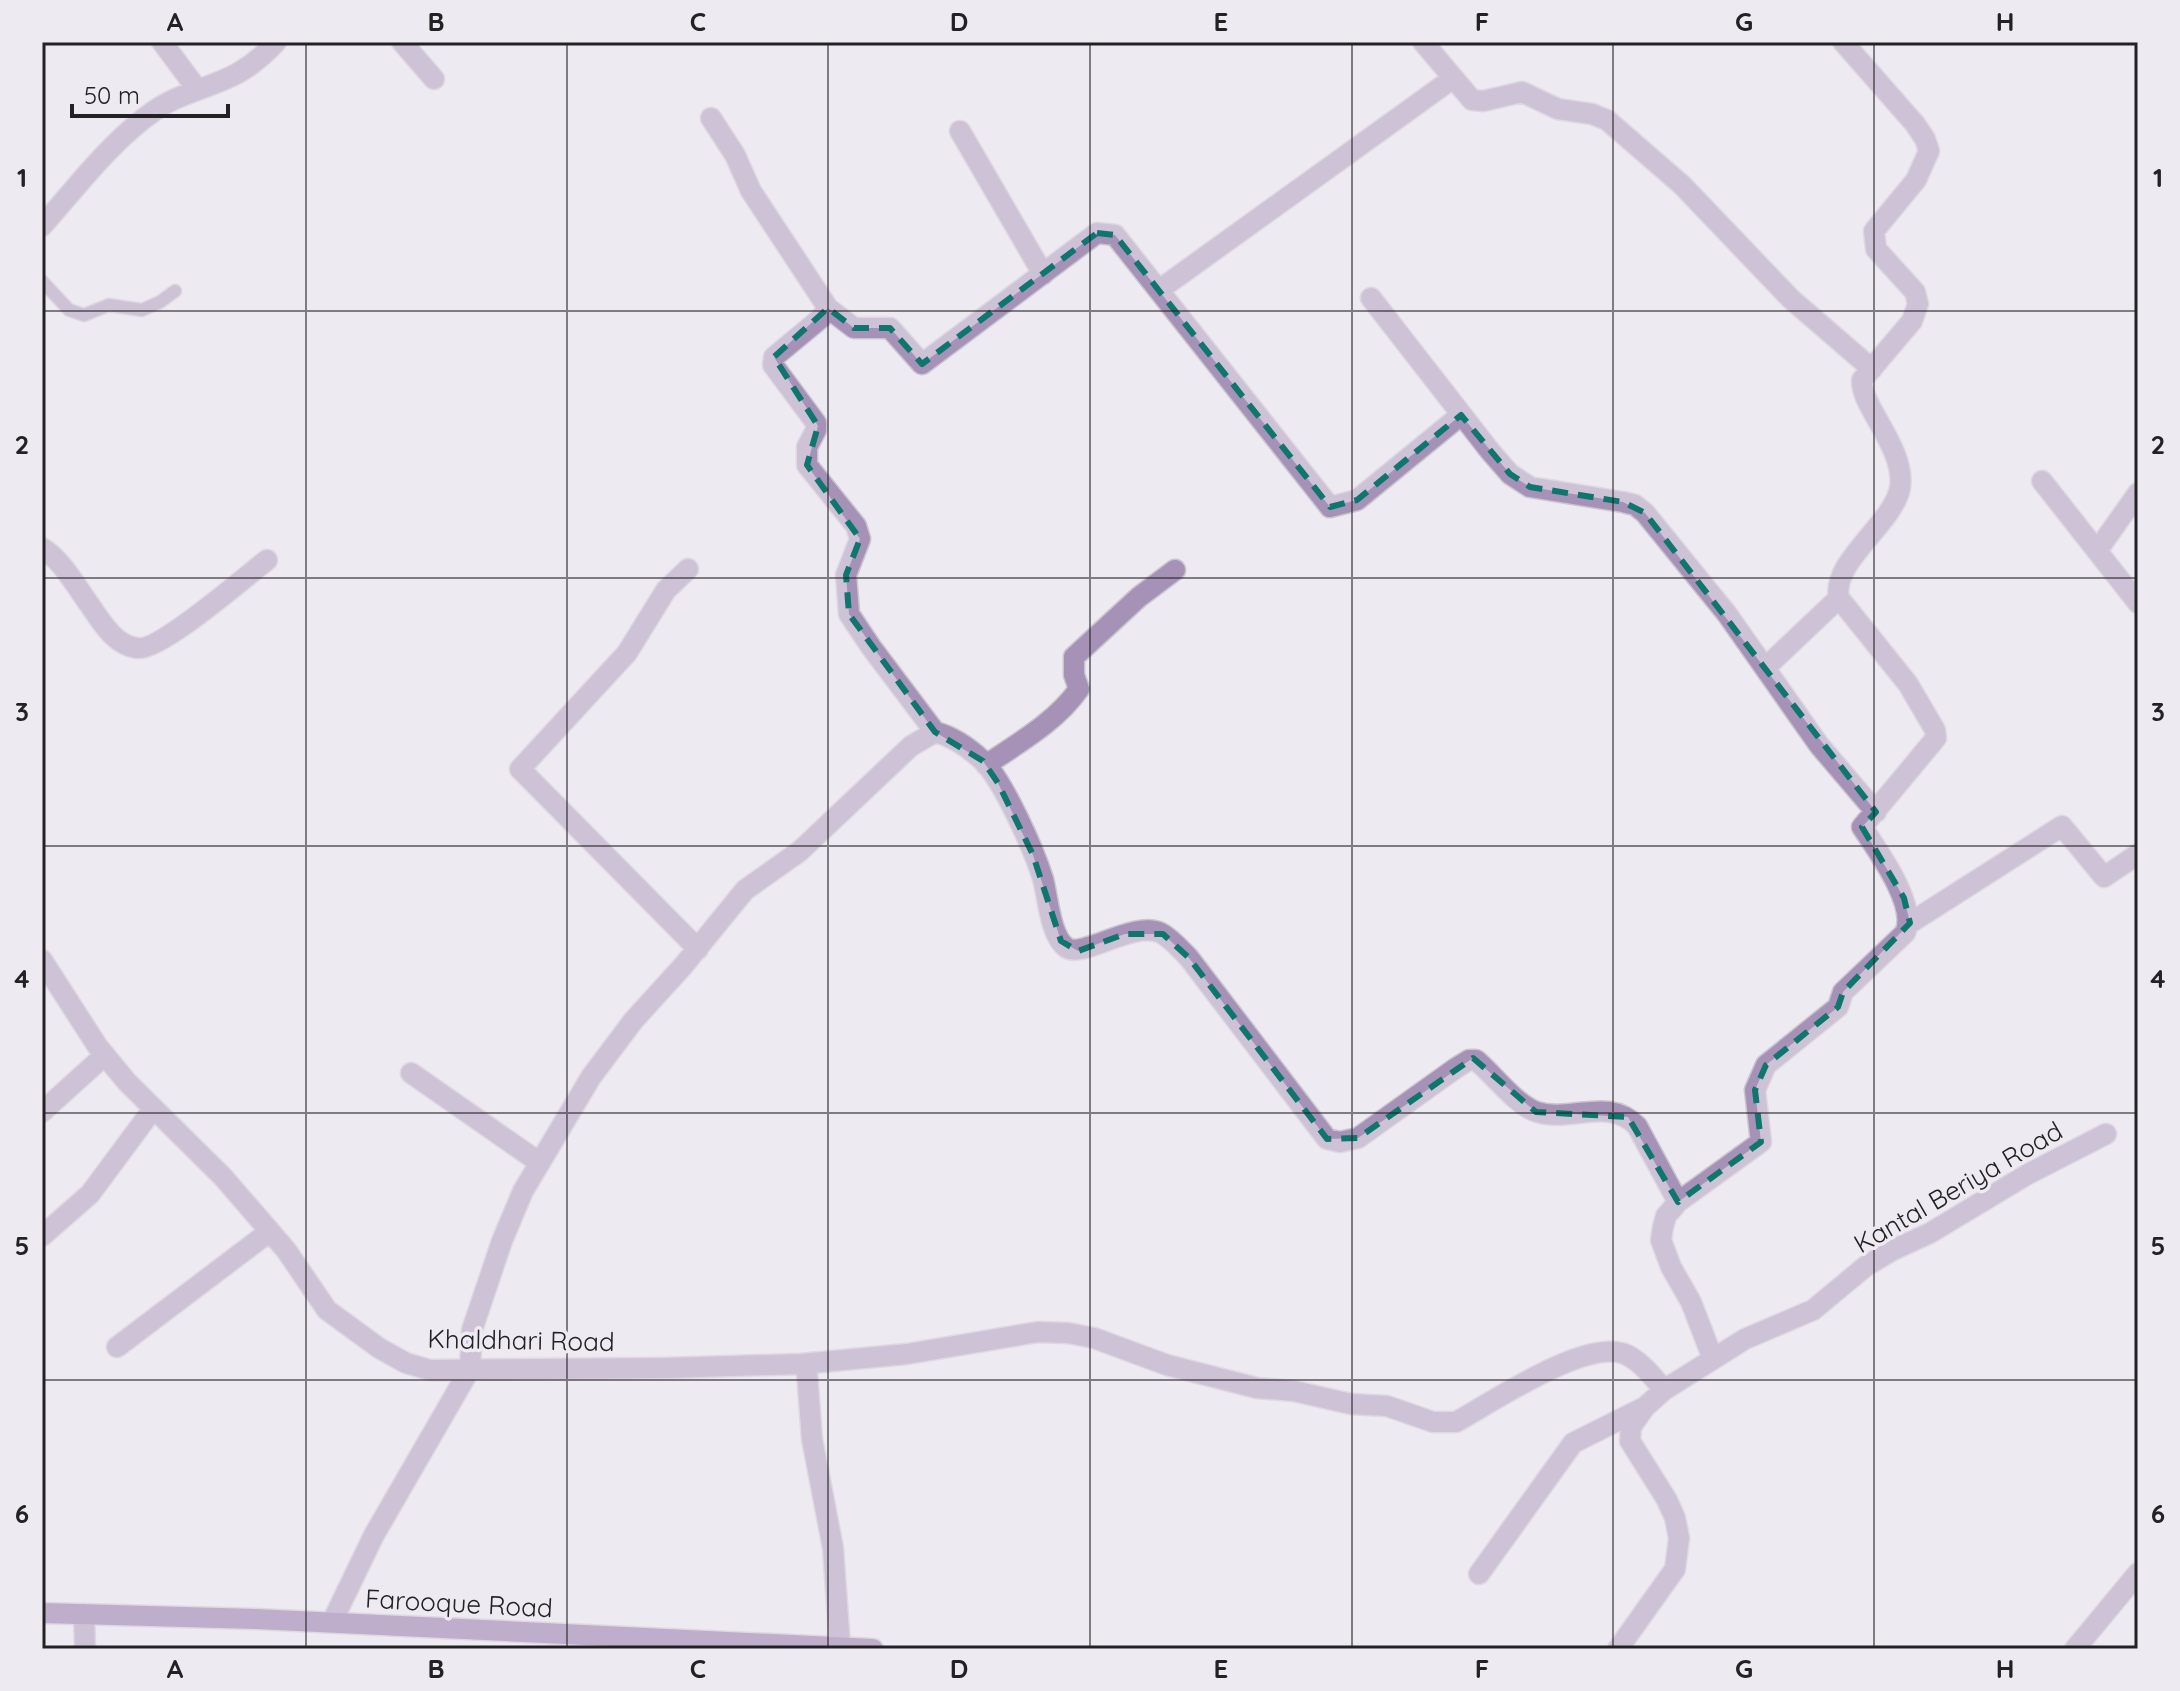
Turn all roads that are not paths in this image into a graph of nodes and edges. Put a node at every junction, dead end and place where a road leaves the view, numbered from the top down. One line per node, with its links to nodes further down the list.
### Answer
1 (162, 42): 8 (street)
2 (276, 42): 8 (street)
3 (402, 42): 6 (street)
4 (1423, 42): 7 (street)
5 (1843, 42): 18 (street)
6 (434, 79)
7 (1452, 79): 14 (street); 18 (street)
8 (197, 89): 11 (street)
9 (711, 118): 17 (street)
10 (960, 131): 12 (street)
11 (42, 226)
12 (1043, 274): 14 (street); 17 (street)
13 (42, 281): 15 (lane)
14 (1159, 290): 19 (street)
15 (175, 291)
16 (1371, 298): 19 (street)
17 (828, 308): 30 (street)
18 (1872, 369): 27 (street)
19 (1461, 415): 29 (street)
20 (2042, 481): 23 (street)
21 (2138, 493): 23 (street)
22 (42, 548): 24 (street)
23 (2097, 551): 28 (street)
24 (267, 560)
25 (688, 569): 35 (street)
26 (1175, 570): 31 (street)
27 (1839, 598): 29 (street); 32 (street)
28 (2138, 603)
29 (1765, 668): 32 (street)
30 (935, 732): 31 (street); 35 (street)
31 (986, 765): 43 (street)
32 (1876, 812): 34 (street)
33 (2138, 854): 34 (street)
34 (1910, 923): 43 (street)
35 (698, 949): 42 (street)
36 (42, 960): 37 (street, Khaldhari Road)
37 (105, 1055): 39 (street, Khaldhari Road); 40 (street)
38 (411, 1073): 42 (street)
39 (153, 1109): 44 (street, Khaldhari Road); 45 (street)
40 (42, 1112)
41 (2106, 1134): 47 (street, Kantal Beriya Road)
42 (540, 1163): 49 (street)
43 (1678, 1202): 47 (street)
44 (269, 1232): 46 (street); 49 (street, Khaldhari Road)
45 (42, 1236)
46 (117, 1347)
47 (1713, 1359): 50 (street, Kantal Beriya Road)
48 (801, 1364): 49 (street, Khaldhari Road); 50 (street, Khaldhari Road); 58 (street)
49 (470, 1369): 56 (street)
50 (1664, 1390): 51 (street, Kantal Beriya Road)
51 (1645, 1407): 53 (street); 61 (street, Kantal Beriya Road)
52 (2138, 1573): 62 (street)
53 (1479, 1574)
54 (42, 1613): 55 (main road, Farooque Road)
55 (84, 1614): 56 (main road, Farooque Road); 59 (street)
56 (332, 1622): 57 (main road, Farooque Road)
57 (692, 1644): 58 (main road, Farooque Road)
58 (840, 1646): 60 (main road, Farooque Road)
59 (85, 1649)
60 (873, 1649)
61 (1618, 1649)
62 (2075, 1649)

